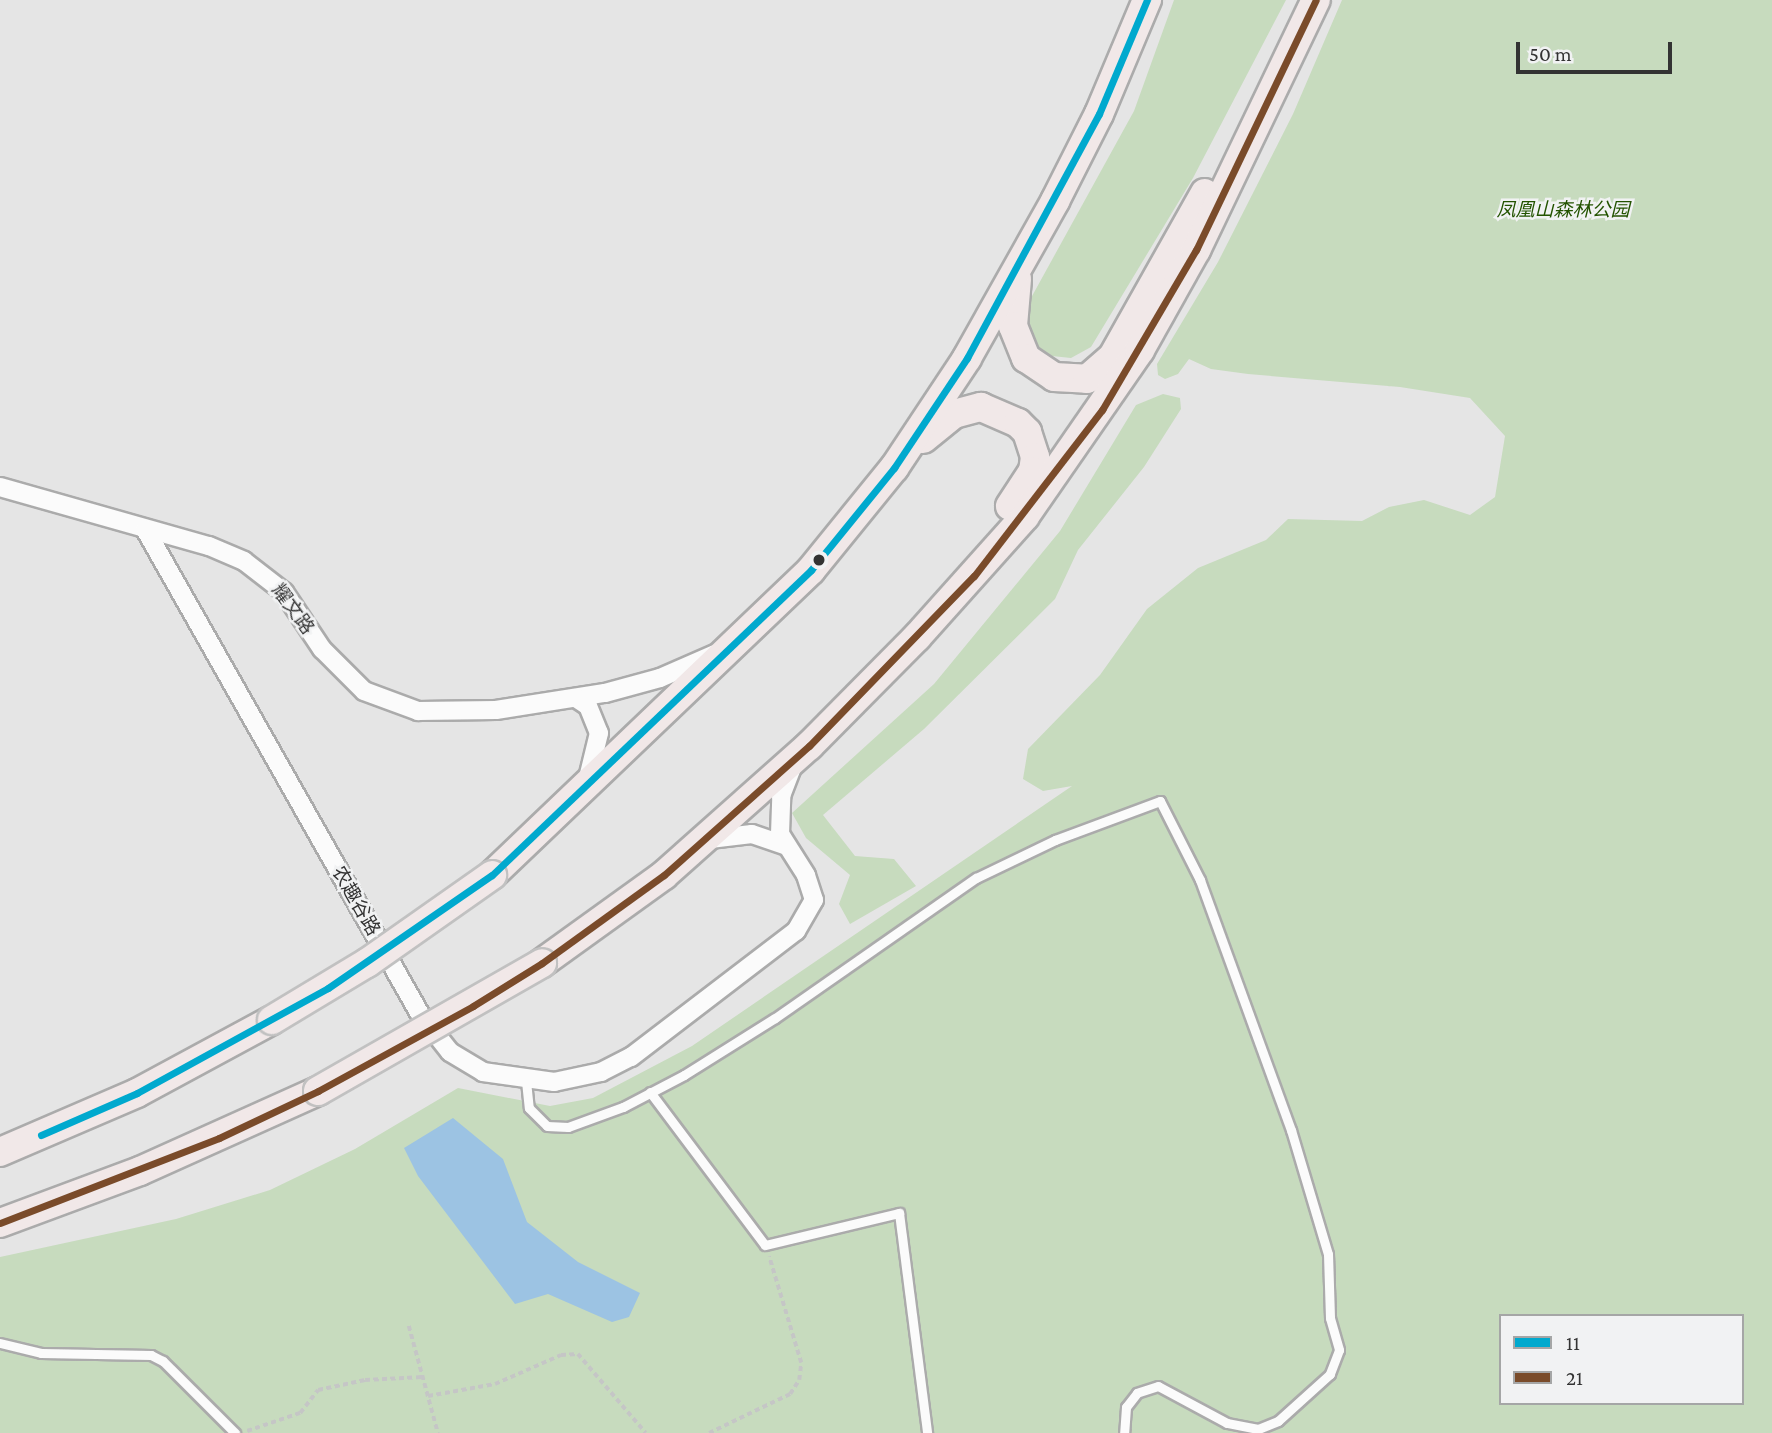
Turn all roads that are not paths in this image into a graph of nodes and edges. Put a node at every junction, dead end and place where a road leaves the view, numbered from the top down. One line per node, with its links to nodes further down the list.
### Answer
1 (1147, 0): 4 (main road)
2 (1316, 0): 3 (main road)
3 (1285, 66): 4 (main road); 8 (main road)
4 (1019, 266): 5 (main road)
5 (894, 468): 8 (main road); 9 (main road)
6 (0, 487): 7 (street, 耀文路)
7 (145, 529): 10 (street, 耀文路); 15 (street, 农趣谷路)
8 (917, 637): 11 (main road)
9 (727, 648): 10 (street, 耀文路); 12 (main road)
10 (576, 698): 12 (street)
11 (795, 758): 13 (main road); 14 (street)
12 (584, 787): 17 (main road, bridge)
13 (705, 841): 14 (street); 18 (main road, bridge)
14 (784, 845): 15 (street, 农趣谷路)
15 (526, 1081): 16 (lane)
16 (650, 1092): 21 (lane); 22 (lane)
17 (0, 1153)
18 (0, 1223)
19 (0, 1343): 20 (lane)
20 (235, 1433)
21 (927, 1433)
22 (1125, 1433)

